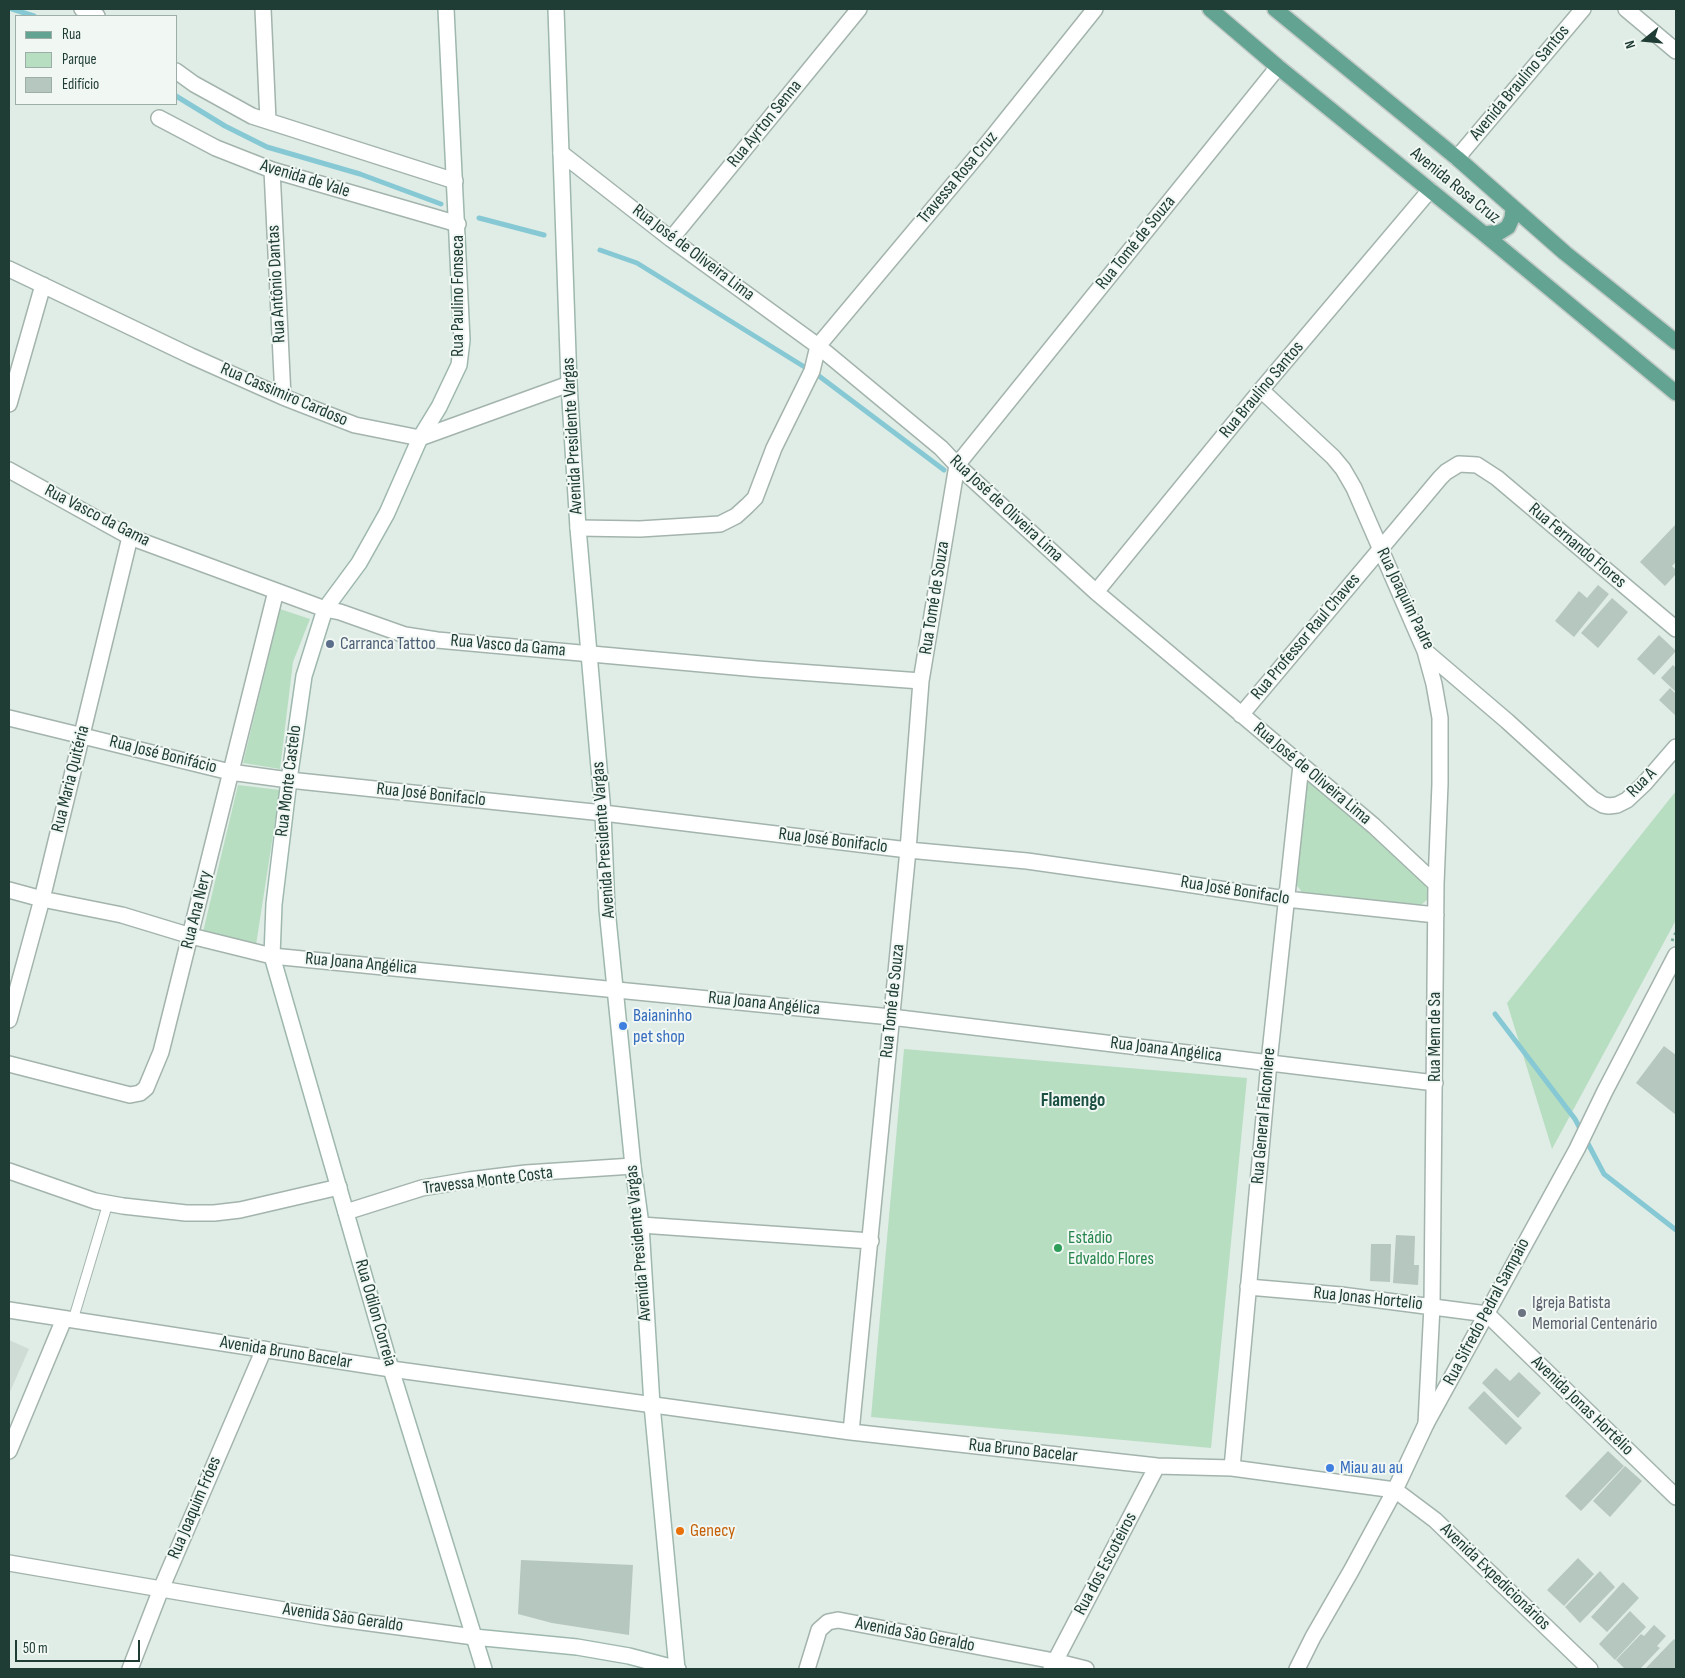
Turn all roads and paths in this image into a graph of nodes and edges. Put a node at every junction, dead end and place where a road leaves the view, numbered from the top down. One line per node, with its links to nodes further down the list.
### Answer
1 (82, 9): 11 (street)
2 (263, 9): 16 (street)
3 (446, 9): 20 (street, Rua Paulino Fonseca)
4 (556, 9): 17 (street, Avenida Presidente Vargas)
5 (859, 9): 25 (street, Rua Ayrton Senna)
6 (1095, 9): 29 (street, Travessa Rosa Cruz)
7 (1210, 9): 13 (main road, Avenida Rosa Cruz)
8 (1275, 9): 18 (main road, Avenida Rosa Cruz)
9 (1583, 9): 18 (street, Avenida Braulino Santos)
10 (1626, 9): 12 (street)
11 (95, 15)
12 (1676, 52)
13 (1278, 67): 21 (main road, Avenida Rosa Cruz); 36 (street, Rua Tomé de Souza)
14 (178, 72): 16 (street)
15 (159, 118): 19 (street, Avenida de Vale)
16 (268, 121): 20 (street)
17 (561, 153): 25 (street, Rua José de Oliveira Lima); 30 (street, Avenida Presidente Vargas)
18 (1457, 158): 22 (main road, Avenida Rosa Cruz)
19 (272, 170): 23 (street, Avenida de Vale); 33 (street, Rua Antônio Dantas)
20 (455, 181): 23 (street, Rua Paulino Fonseca)
21 (1430, 190): 24 (main road, Avenida Rosa Cruz); 31 (street, Rua Braulino Santos)
22 (1513, 208): 24 (main road); 28 (main road, Avenida Rosa Cruz)
23 (458, 224): 35 (street, Rua Paulino Fonseca)
24 (1484, 234): 32 (main road, Avenida Rosa Cruz)
25 (671, 239): 29 (street, Rua José de Oliveira Lima)
26 (9, 269): 27 (street, Rua Cassimiro Cardoso)
27 (43, 285): 33 (street, Rua Cassimiro Cardoso); 34 (street)
28 (1676, 342)
29 (818, 346): 36 (street, Rua José de Oliveira Lima); 39 (street)
30 (569, 384): 35 (street); 39 (street, Avenida Presidente Vargas)
31 (1260, 390): 41 (street, Rua Joaquim Padre); 43 (street, Rua Braulino Santos)
32 (1676, 393)
33 (283, 397): 35 (street, Rua Cassimiro Cardoso)
34 (9, 404)
35 (420, 438): 44 (street, Rua Paulino Fonseca)
36 (957, 465): 43 (street, Rua José de Oliveira Lima); 48 (street, Rua Tomé de Souza)
37 (1477, 465): 41 (street, Rua Professor Raul Chaves); 45 (street, Rua Fernando Flores)
38 (9, 470): 40 (street, Rua Vasco da Gama)
39 (578, 528): 47 (street, Avenida Presidente Vargas)
40 (130, 537): 42 (street, Rua Vasco da Gama); 51 (street, Rua Maria Quitéria)
41 (1379, 549): 46 (street, Rua Joaquim Padre); 49 (street, Rua Professor Raul Chaves)
42 (276, 591): 44 (street, Rua Vasco da Gama); 54 (street, Rua Ana Nery)
43 (1096, 592): 49 (street, Rua José de Oliveira Lima)
44 (325, 609): 47 (street, Rua Vasco da Gama); 55 (street, Rua Monte Castelo)
45 (1676, 629)
46 (1425, 651): 56 (street, Rua Joaquim Padre); 59 (street, Rua Mem de Sa)
47 (590, 653): 48 (street, Rua Vasco da Gama); 57 (street, Avenida Presidente Vargas)
48 (921, 681): 58 (street, Rua Tomé de Souza)
49 (1242, 715): 53 (street, Rua José de Oliveira Lima)
50 (9, 718): 51 (street, Rua José Bonifácio)
51 (82, 735): 54 (street, Rua José Bonifácio); 61 (street, Rua Maria Quitéria)
52 (1676, 747): 56 (street, Rua A)
53 (1301, 764): 59 (street, Rua José de Oliveira Lima); 62 (street, Rua General Falconiere)
54 (230, 772): 55 (street, Rua José Bonifaclo); 64 (street, Rua Ana Nery)
55 (289, 780): 57 (street, Rua José Bonifaclo); 66 (street, Rua Monte Castelo)
56 (1579, 785)
57 (603, 813): 58 (street, Rua José Bonifaclo); 67 (street, Avenida Presidente Vargas)
58 (908, 850): 62 (street, Rua José Bonifaclo); 68 (street, Rua Tomé de Souza)
59 (1436, 884): 63 (street, Rua Mem de Sa)
60 (9, 890): 61 (street, Rua Joana Angélica)
61 (42, 899): 64 (street, Rua Joana Angélica); 69 (street, Rua Maria Quitéria)
62 (1286, 899): 63 (street, Rua José Bonifaclo); 70 (street, Rua General Falconiere)
63 (1436, 915): 72 (street, Rua Mem de Sa)
64 (191, 936): 66 (street, Rua Joana Angélica); 71 (street, Rua Ana Nery)
65 (1676, 955): 83 (street, Rua Sifredo Pedral Sampaio)
66 (272, 956): 67 (street, Rua Joana Angélica); 75 (street, Rua Odilon Correia)
67 (615, 989): 68 (street, Rua Joana Angélica); 73 (street, Avenida Presidente Vargas)
68 (891, 1018): 70 (street, Rua Joana Angélica); 79 (street, Rua Tomé de Souza)
69 (9, 1020)
70 (1269, 1062): 72 (street, Rua Joana Angélica); 80 (street, Rua General Falconiere)
71 (9, 1064)
72 (1435, 1083): 81 (street, Rua Mem de Sa)
73 (633, 1166): 77 (street, Travessa Monte Costa); 78 (street, Avenida Presidente Vargas)
74 (9, 1170): 76 (street)
75 (339, 1187): 76 (street); 77 (street, Rua Odilon Correia)
76 (108, 1203): 84 (lane)
77 (346, 1212): 86 (street, Rua Odilon Correia)
78 (641, 1225): 79 (street); 87 (street, Avenida Presidente Vargas)
79 (871, 1241): 89 (street, Rua Tomé de Souza)
80 (1248, 1287): 81 (street, Rua Jonas Hortelio); 92 (street, Rua General Falconiere)
81 (1432, 1306): 83 (street, Rua Jonas Hortelio); 88 (street, Rua Mem de Sa)
82 (9, 1310): 84 (street, Avenida Bruno Bacelar)
83 (1487, 1314): 88 (street, Rua Sifredo Pedral Sampaio); 94 (street, Avenida Jonas Hortélio)
84 (68, 1320): 85 (street, Avenida Bruno Bacelar); 90 (street)
85 (264, 1349): 86 (street, Avenida Bruno Bacelar); 96 (street, Rua Joaquim Fróes)
86 (391, 1369): 87 (street, Avenida Bruno Bacelar); 97 (street, Rua Odilon Correia)
87 (652, 1405): 89 (street, Rua Bruno Bacelar); 101 (street, Avenida Presidente Vargas)
88 (1426, 1424): 93 (street, Rua Sifredo Pedral Sampaio)
89 (852, 1432): 91 (street, Rua Bruno Bacelar)
90 (9, 1451)
91 (1157, 1466): 92 (street, Rua Bruno Bacelar); 98 (street, Rua dos Escoteiros)
92 (1232, 1468): 93 (street, Rua Bruno Bacelar)
93 (1394, 1490): 104 (street, Rua Sifredo Pedral Sampaio); 105 (street, Avenida Expedicionários)
94 (1676, 1497)
95 (9, 1563): 96 (street, Avenida São Geraldo)
96 (161, 1589): 97 (street, Avenida São Geraldo); 99 (street, Rua Joaquim Fróes)
97 (474, 1637): 100 (street, Rua Odilon Correia); 101 (street, Avenida São Geraldo)
98 (1052, 1665): 102 (street, Avenida São Geraldo); 103 (street, Avenida São Geraldo)
99 (130, 1669)
100 (484, 1669)
101 (677, 1669)
102 (807, 1669)
103 (1086, 1669)
104 (1298, 1669)
105 (1590, 1669)

